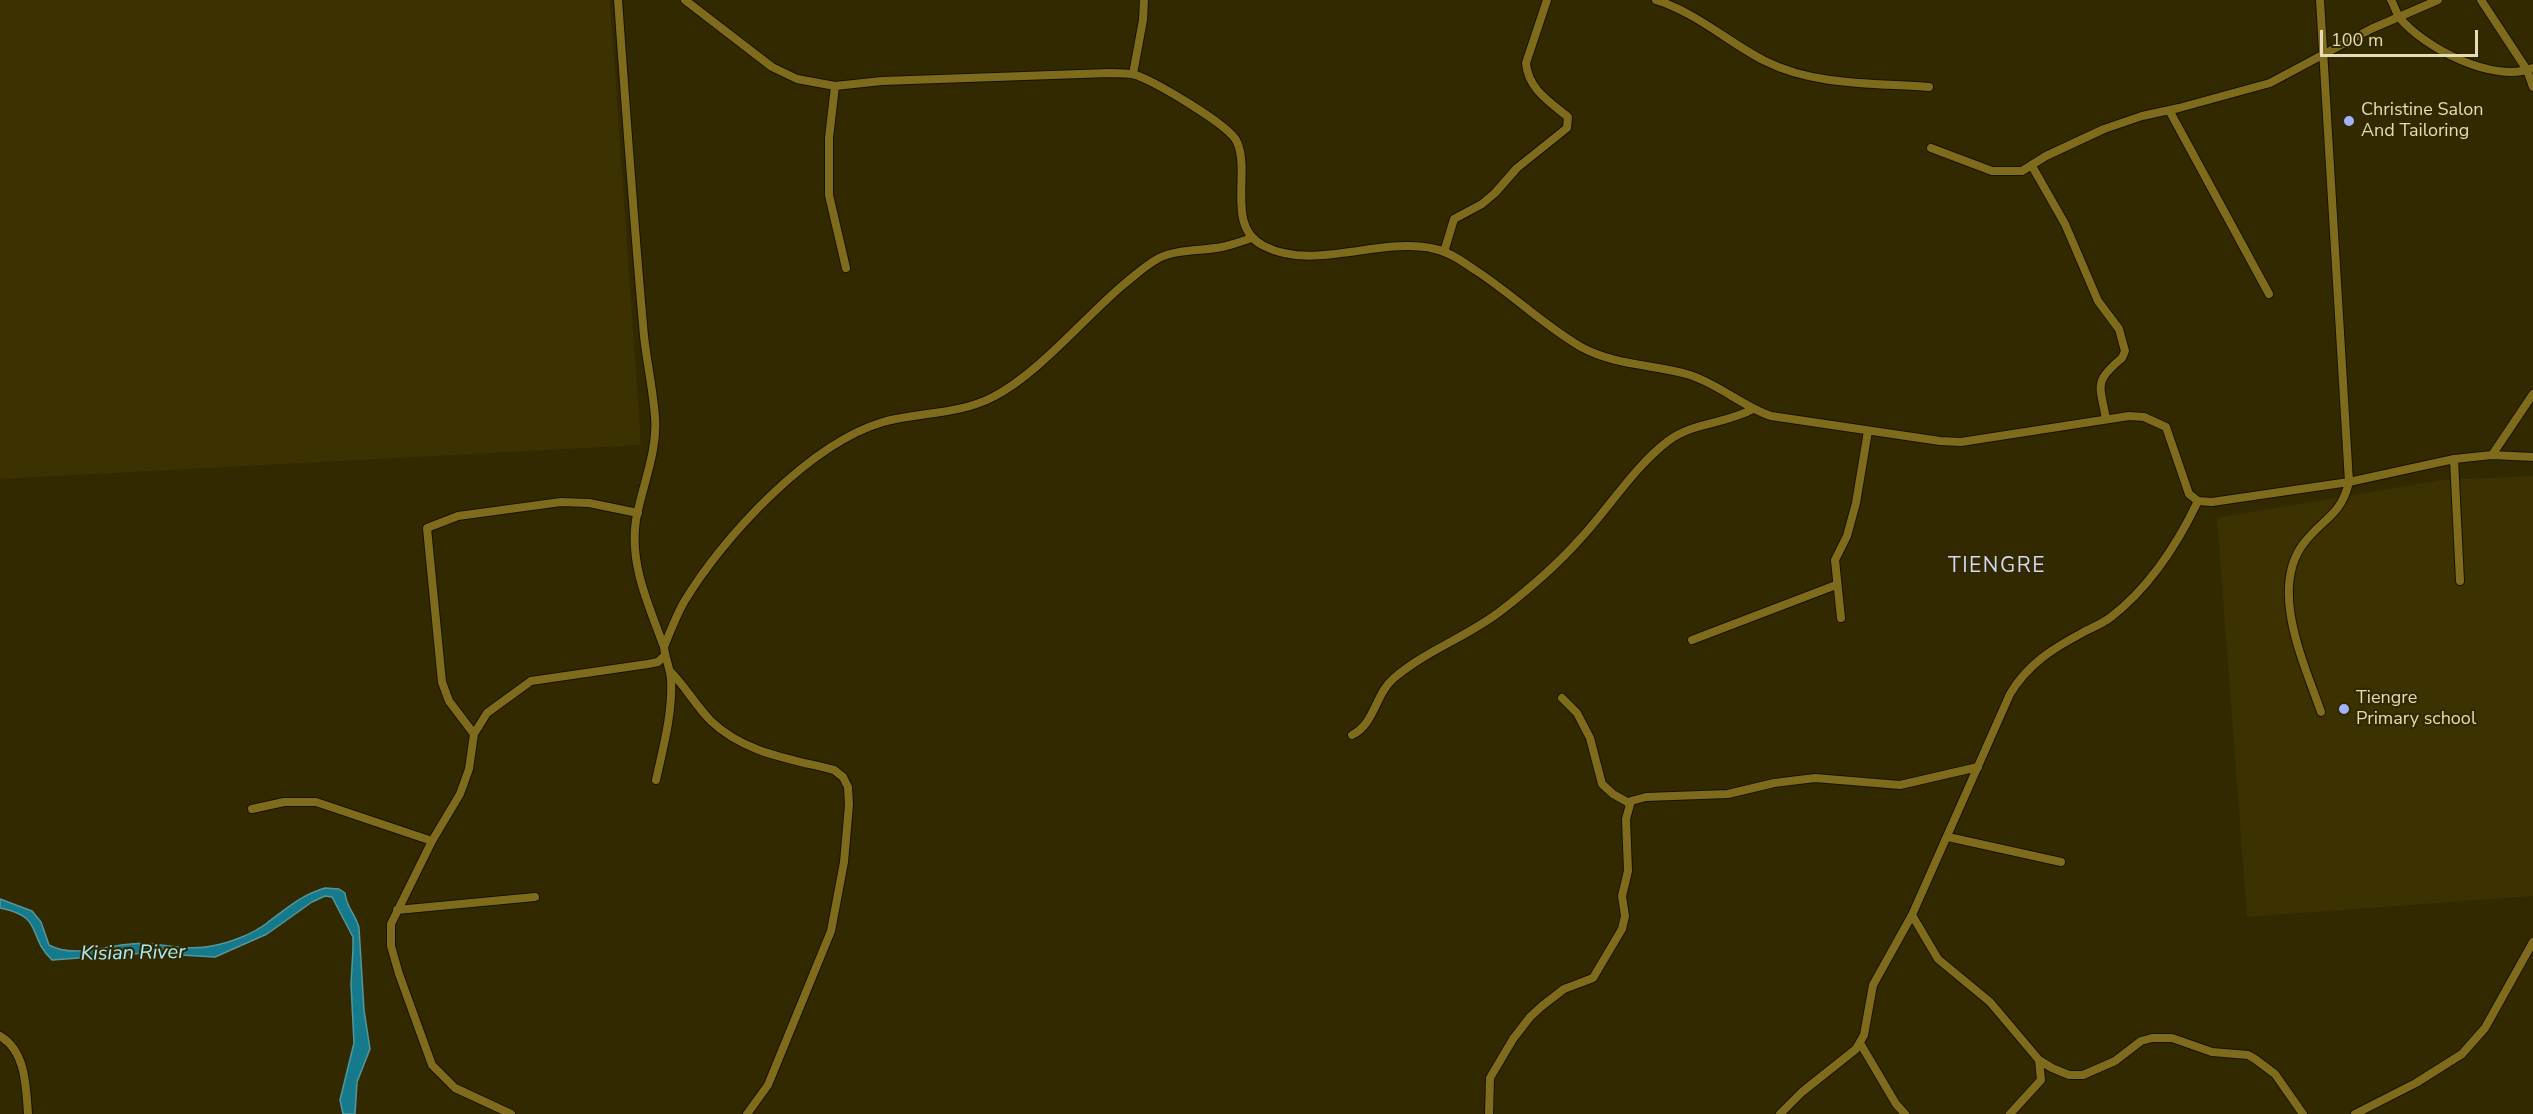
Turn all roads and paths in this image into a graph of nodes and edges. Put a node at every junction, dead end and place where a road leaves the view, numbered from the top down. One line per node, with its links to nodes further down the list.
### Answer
1 (618, 0): 33 (street)
2 (685, 0): 14 (street)
3 (1144, 0): 13 (street)
4 (1547, 0): 21 (street)
5 (1656, 0): 15 (street)
6 (2320, 0): 11 (street)
7 (2391, 0): 10 (street)
8 (2438, 0): 10 (street)
9 (2481, 0): 12 (street)
10 (2399, 17): 11 (street); 12 (street)
11 (2322, 56): 17 (street); 31 (street)
12 (2530, 69): 16 (street)
13 (1133, 74): 14 (street); 20 (street)
14 (835, 86): 22 (street)
15 (1929, 87)
16 (2533, 87)
17 (2169, 110): 19 (street); 23 (street)
18 (1931, 148): 19 (street)
19 (2031, 166): 26 (street)
20 (1252, 238): 21 (street); 38 (street)
21 (1444, 252): 25 (street)
22 (846, 268)
23 (2270, 294)
24 (2533, 394): 28 (street)
25 (1753, 409): 27 (street); 43 (street)
26 (2106, 418): 27 (street); 32 (street)
27 (1868, 431): 35 (street)
28 (2492, 455): 29 (street); 30 (street)
29 (2533, 457)
30 (2454, 459): 31 (street); 34 (street)
31 (2349, 482): 32 (street); 41 (street)
32 (2198, 501): 44 (street)
33 (638, 513): 38 (street); 42 (street)
34 (2460, 581)
35 (1836, 585): 36 (street); 37 (street)
36 (1841, 618)
37 (1692, 640)
38 (664, 652): 39 (street); 42 (street)
39 (670, 671): 45 (street); 60 (street)
40 (1562, 698): 46 (street)
41 (2321, 712)
42 (474, 734): 49 (street)
43 (1352, 735)
44 (1978, 767): 46 (street); 48 (street)
45 (656, 780)
46 (1629, 803): 61 (street)
47 (252, 809): 49 (street)
48 (1948, 837): 50 (street); 53 (street)
49 (432, 841): 52 (street)
50 (2061, 862)
51 (535, 897): 52 (street)
52 (397, 910): 59 (street)
53 (1912, 915): 56 (street); 57 (street)
54 (2533, 942): 66 (street)
55 (0, 1036): 58 (street)
56 (1860, 1043): 62 (street); 63 (street)
57 (2039, 1060): 64 (street); 65 (street)
58 (27, 1114)
59 (511, 1114)
60 (747, 1114)
61 (1489, 1114)
62 (1780, 1114)
63 (1905, 1114)
64 (2010, 1114)
65 (2303, 1114)
66 (2355, 1114)

